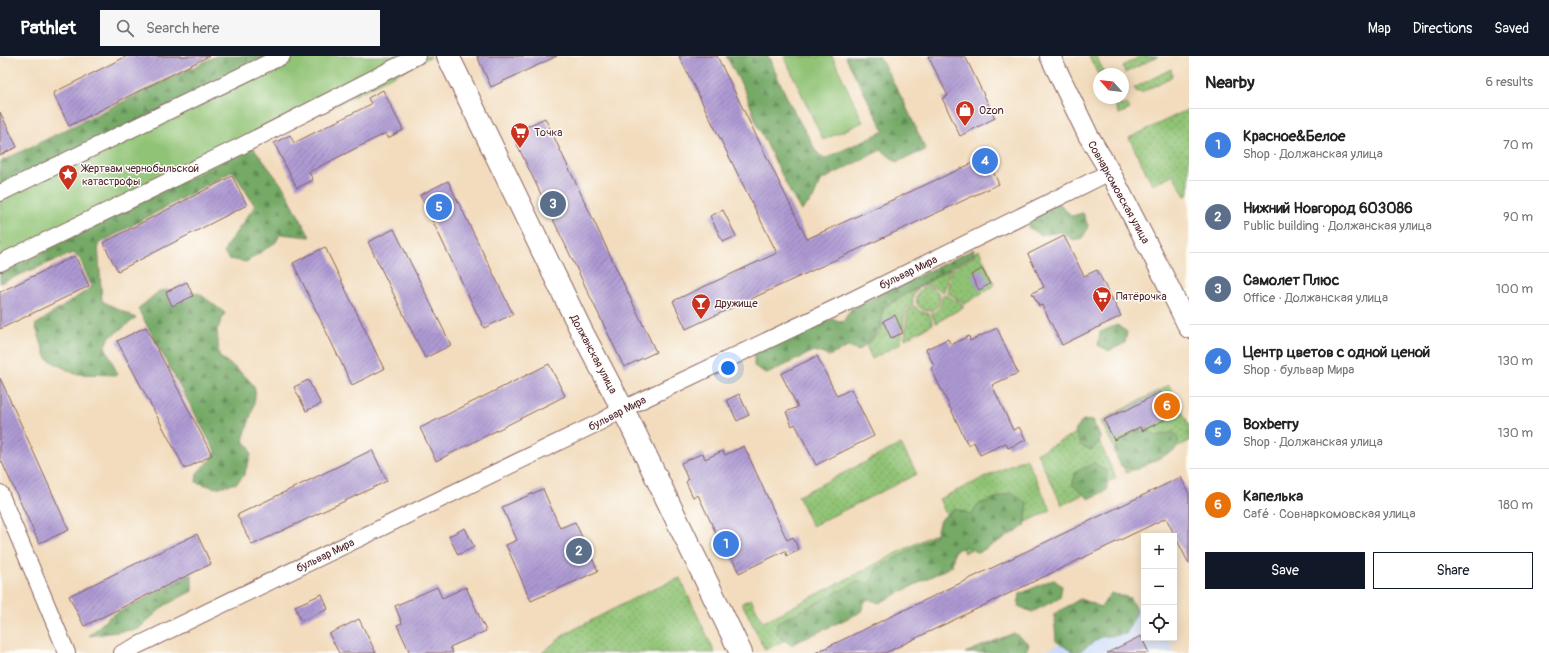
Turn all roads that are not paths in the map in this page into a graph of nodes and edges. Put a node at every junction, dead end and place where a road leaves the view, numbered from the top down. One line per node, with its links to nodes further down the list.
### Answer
1 (282, 56): 6 (street)
2 (417, 56): 7 (street)
3 (448, 56): 9 (main road, Должанская улица)
4 (1050, 56): 5 (street, Совнаркомовская улица)
5 (1110, 172): 8 (street, Совнаркомовская улица); 9 (street, бульвар Мира)
6 (0, 193)
7 (0, 263)
8 (1189, 328)
9 (623, 409): 12 (street, бульвар Мира); 13 (main road, Должанская улица)
10 (0, 493): 11 (street)
11 (67, 653)
12 (122, 653)
13 (741, 653)

